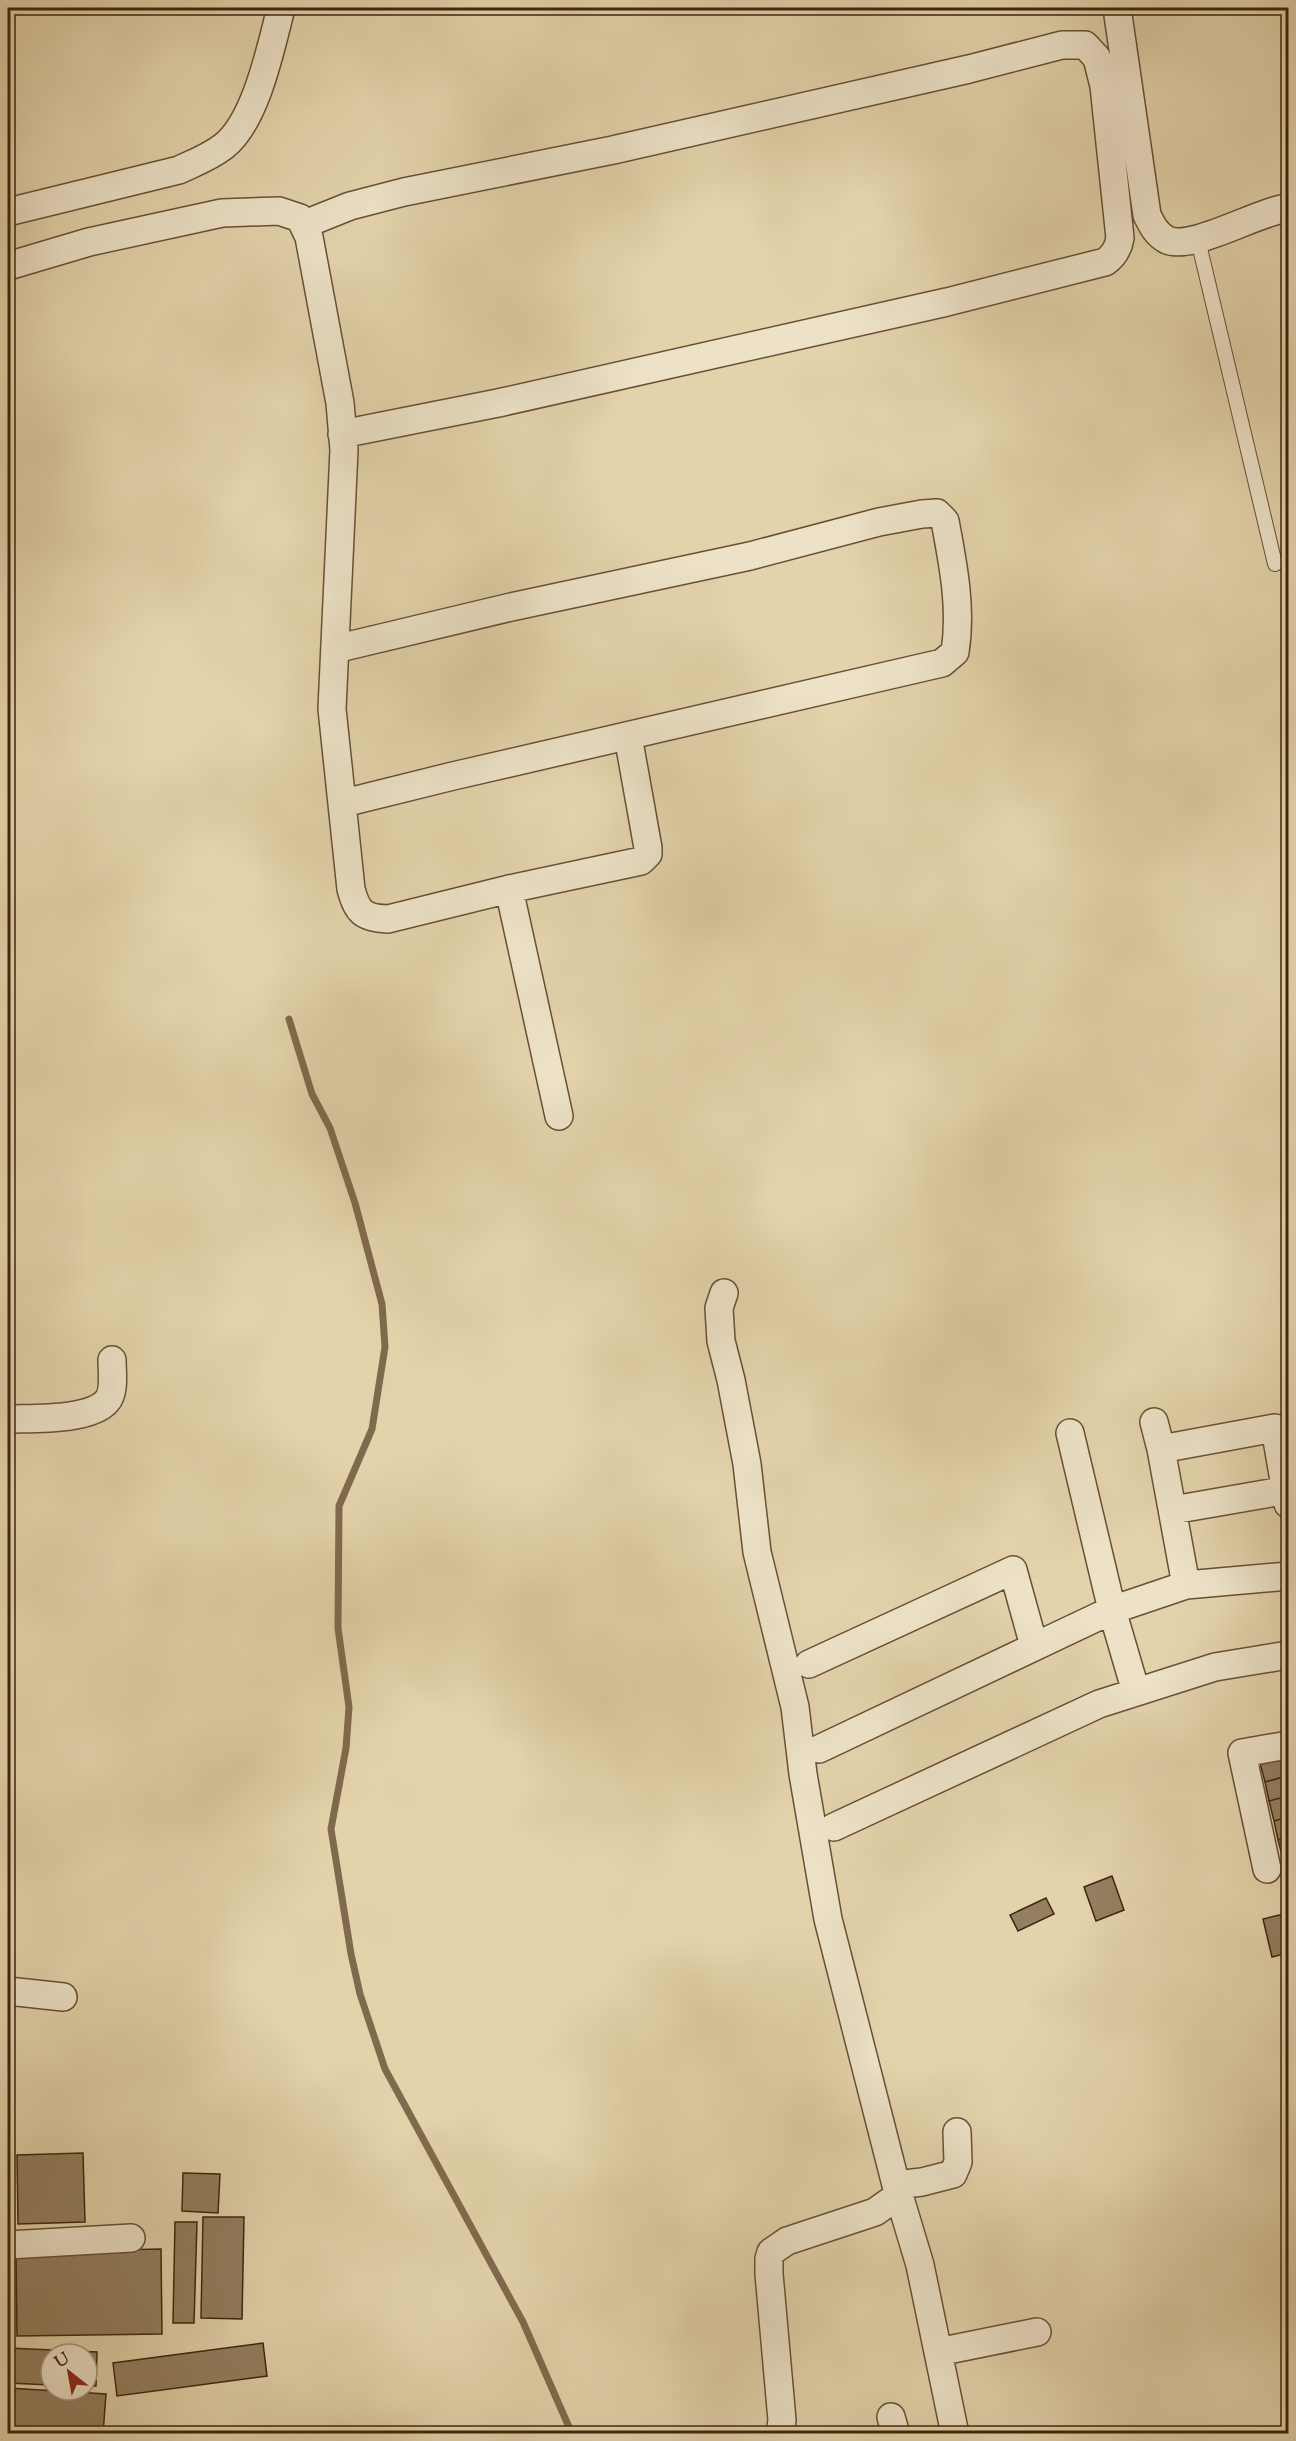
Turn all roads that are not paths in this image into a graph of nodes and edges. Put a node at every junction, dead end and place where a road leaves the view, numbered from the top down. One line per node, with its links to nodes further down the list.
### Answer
1 (281, 8): 4 (street)
2 (1118, 8): 6 (street)
3 (1288, 208): 6 (street)
4 (8, 212)
5 (305, 224): 7 (street); 8 (street); 8 (street)
6 (1198, 240): 9 (lane)
7 (8, 266)
8 (342, 434): 10 (street)
9 (1275, 564)
10 (335, 649): 11 (street); 12 (street)
11 (628, 736): 12 (street); 13 (street)
12 (344, 803): 13 (street)
13 (509, 889): 14 (street)
14 (559, 1116)
15 (724, 1293): 37 (street)
16 (112, 1360): 17 (street)
17 (8, 1419)
18 (1154, 1422): 20 (street)
19 (1070, 1433): 25 (street)
20 (1161, 1449): 21 (street); 22 (street)
21 (1288, 1495): 22 (street)
22 (1173, 1510): 24 (street)
23 (1288, 1576): 24 (street)
24 (1186, 1586): 25 (street)
25 (1112, 1610): 26 (street); 29 (street)
26 (1034, 1646): 28 (street); 31 (street)
27 (1288, 1655): 29 (street)
28 (809, 1664)
29 (1136, 1692): 32 (street)
30 (1288, 1745): 33 (street)
31 (819, 1749)
32 (834, 1827)
33 (1267, 1869)
34 (8, 1991): 35 (street)
35 (63, 1996)
36 (957, 2132): 37 (street)
37 (897, 2190): 41 (street); 42 (street)
38 (131, 2238): 39 (street)
39 (8, 2245)
40 (1037, 2332): 41 (street)
41 (938, 2352): 43 (street)
42 (780, 2433)
43 (955, 2433)

